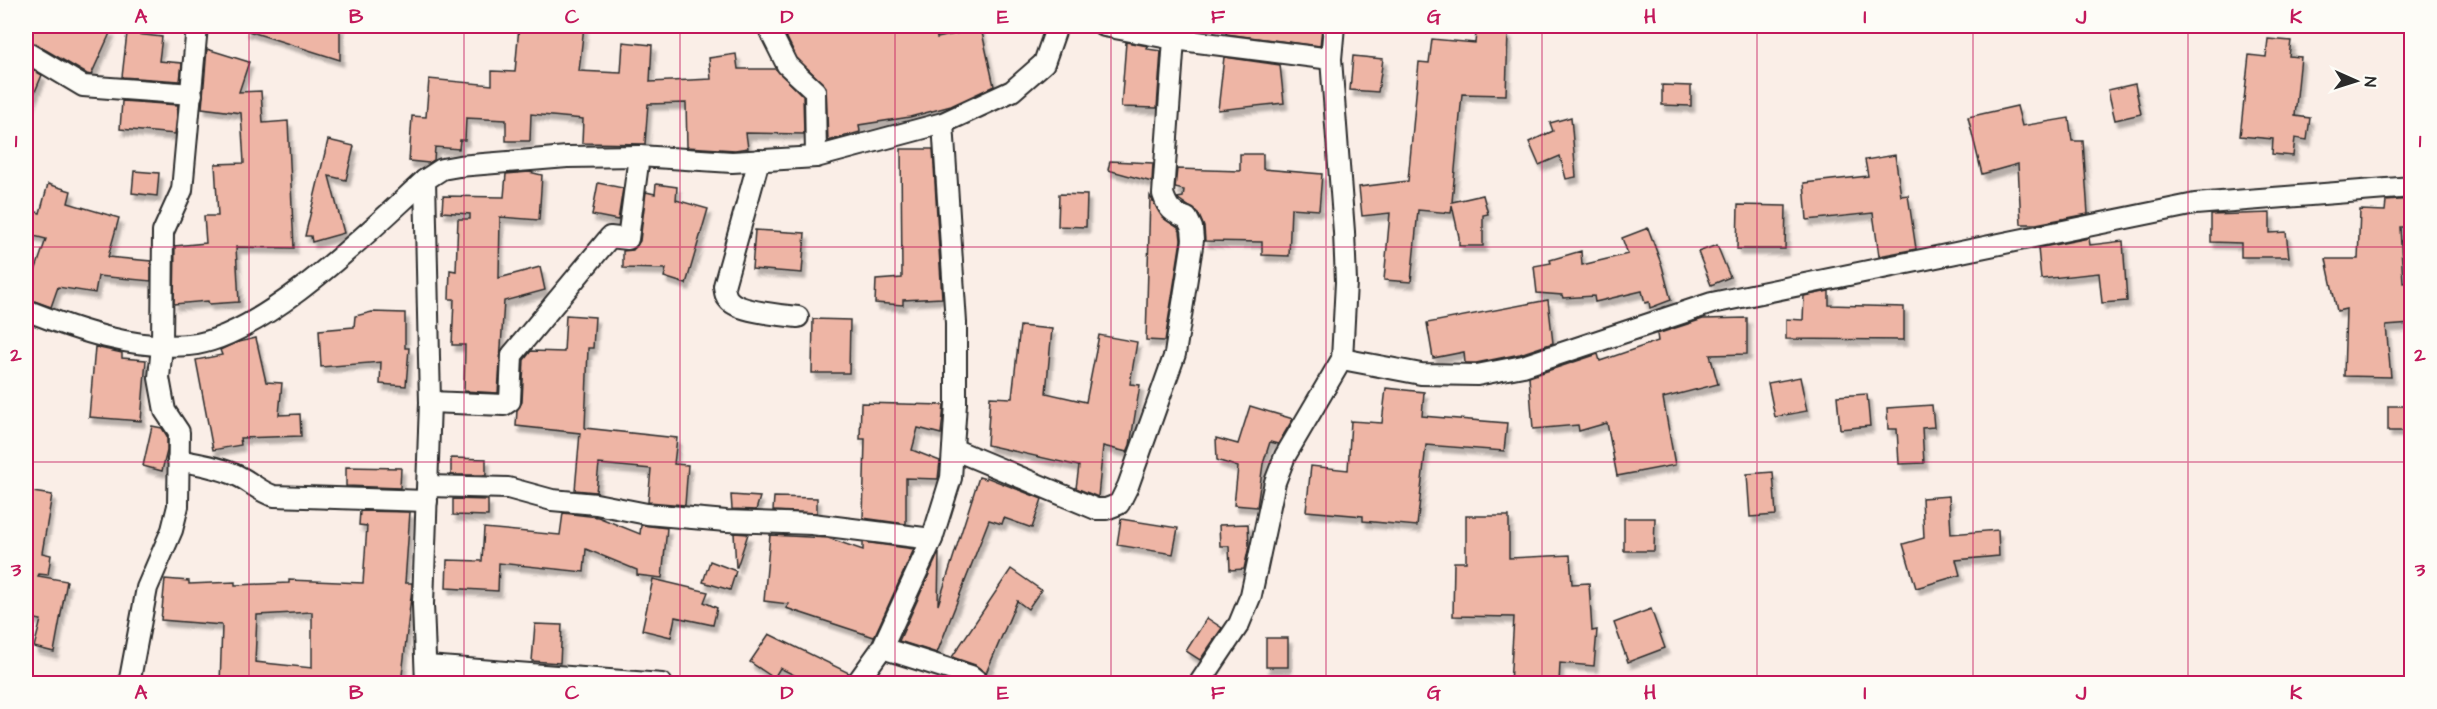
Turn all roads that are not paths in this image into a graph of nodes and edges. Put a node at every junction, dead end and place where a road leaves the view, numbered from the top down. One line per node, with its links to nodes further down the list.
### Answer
1 (196, 26): 9 (street)
2 (770, 26): 12 (street)
3 (1057, 26): 10 (street)
4 (1104, 26): 6 (street)
5 (1334, 26): 8 (street)
6 (1174, 39): 8 (street); 21 (street)
7 (26, 52): 9 (street)
8 (1331, 59): 19 (street)
9 (192, 94): 18 (street)
10 (942, 123): 12 (street); 21 (street)
11 (639, 156): 13 (street); 14 (street); 20 (street)
12 (816, 157): 13 (street)
13 (759, 160): 17 (street)
14 (425, 180): 18 (street); 20 (street)
15 (2412, 187): 19 (street)
16 (26, 310): 18 (street)
17 (798, 317)
18 (162, 345): 22 (street)
19 (1342, 359): 31 (street)
20 (430, 402): 23 (street)
21 (954, 449): 24 (street)
22 (178, 460): 23 (street); 27 (street)
23 (427, 493): 24 (street); 26 (street)
24 (932, 539): 25 (street)
25 (882, 648): 29 (street); 30 (street)
26 (427, 675): 28 (street)
27 (129, 684)
28 (662, 684)
29 (856, 684)
30 (981, 684)
31 (1199, 684)

